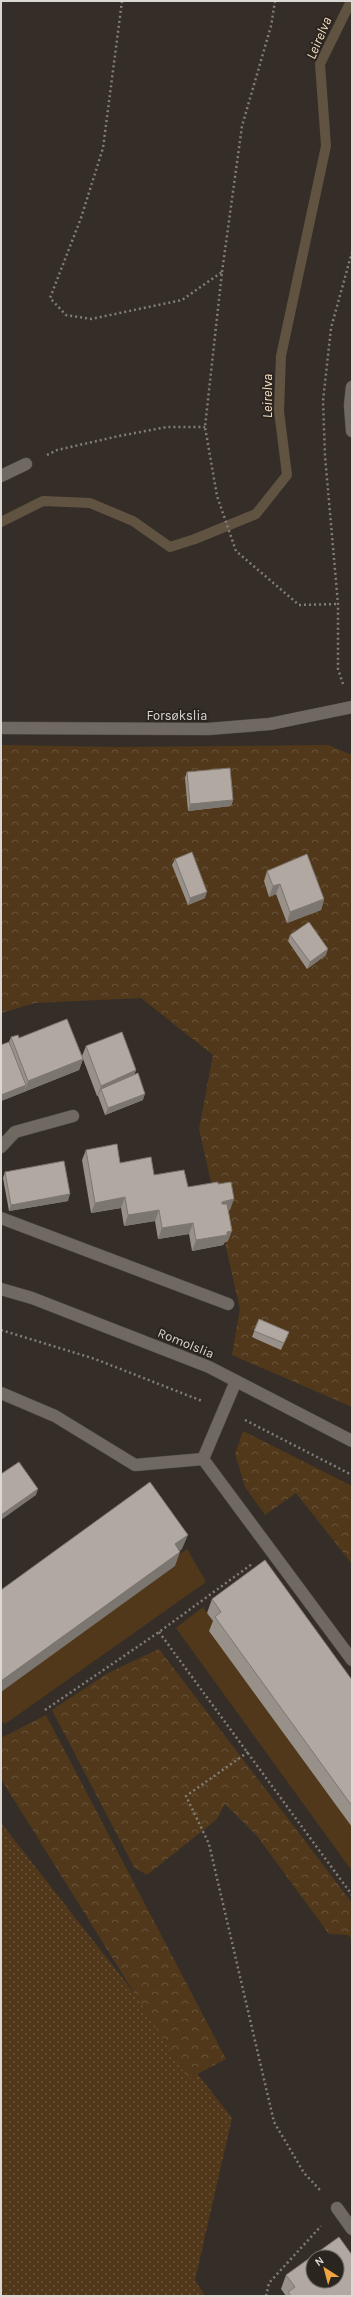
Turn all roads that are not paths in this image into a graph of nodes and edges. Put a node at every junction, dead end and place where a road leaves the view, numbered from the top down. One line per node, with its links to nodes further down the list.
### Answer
1 (352, 387): 2 (street)
2 (352, 431)
3 (26, 464): 4 (street)
4 (1, 476)
5 (351, 707): 6 (street, Forsøkslia)
6 (1, 728)
7 (73, 1116): 8 (street)
8 (1, 1147)
9 (1, 1218): 11 (street)
10 (1, 1290): 12 (street, Romolslia)
11 (228, 1304)
12 (236, 1381): 14 (street, Romolslia); 15 (street)
13 (1, 1393): 15 (street)
14 (352, 1441)
15 (203, 1459): 16 (street)
16 (352, 1660)
17 (337, 2208): 18 (street)
18 (352, 2229)

